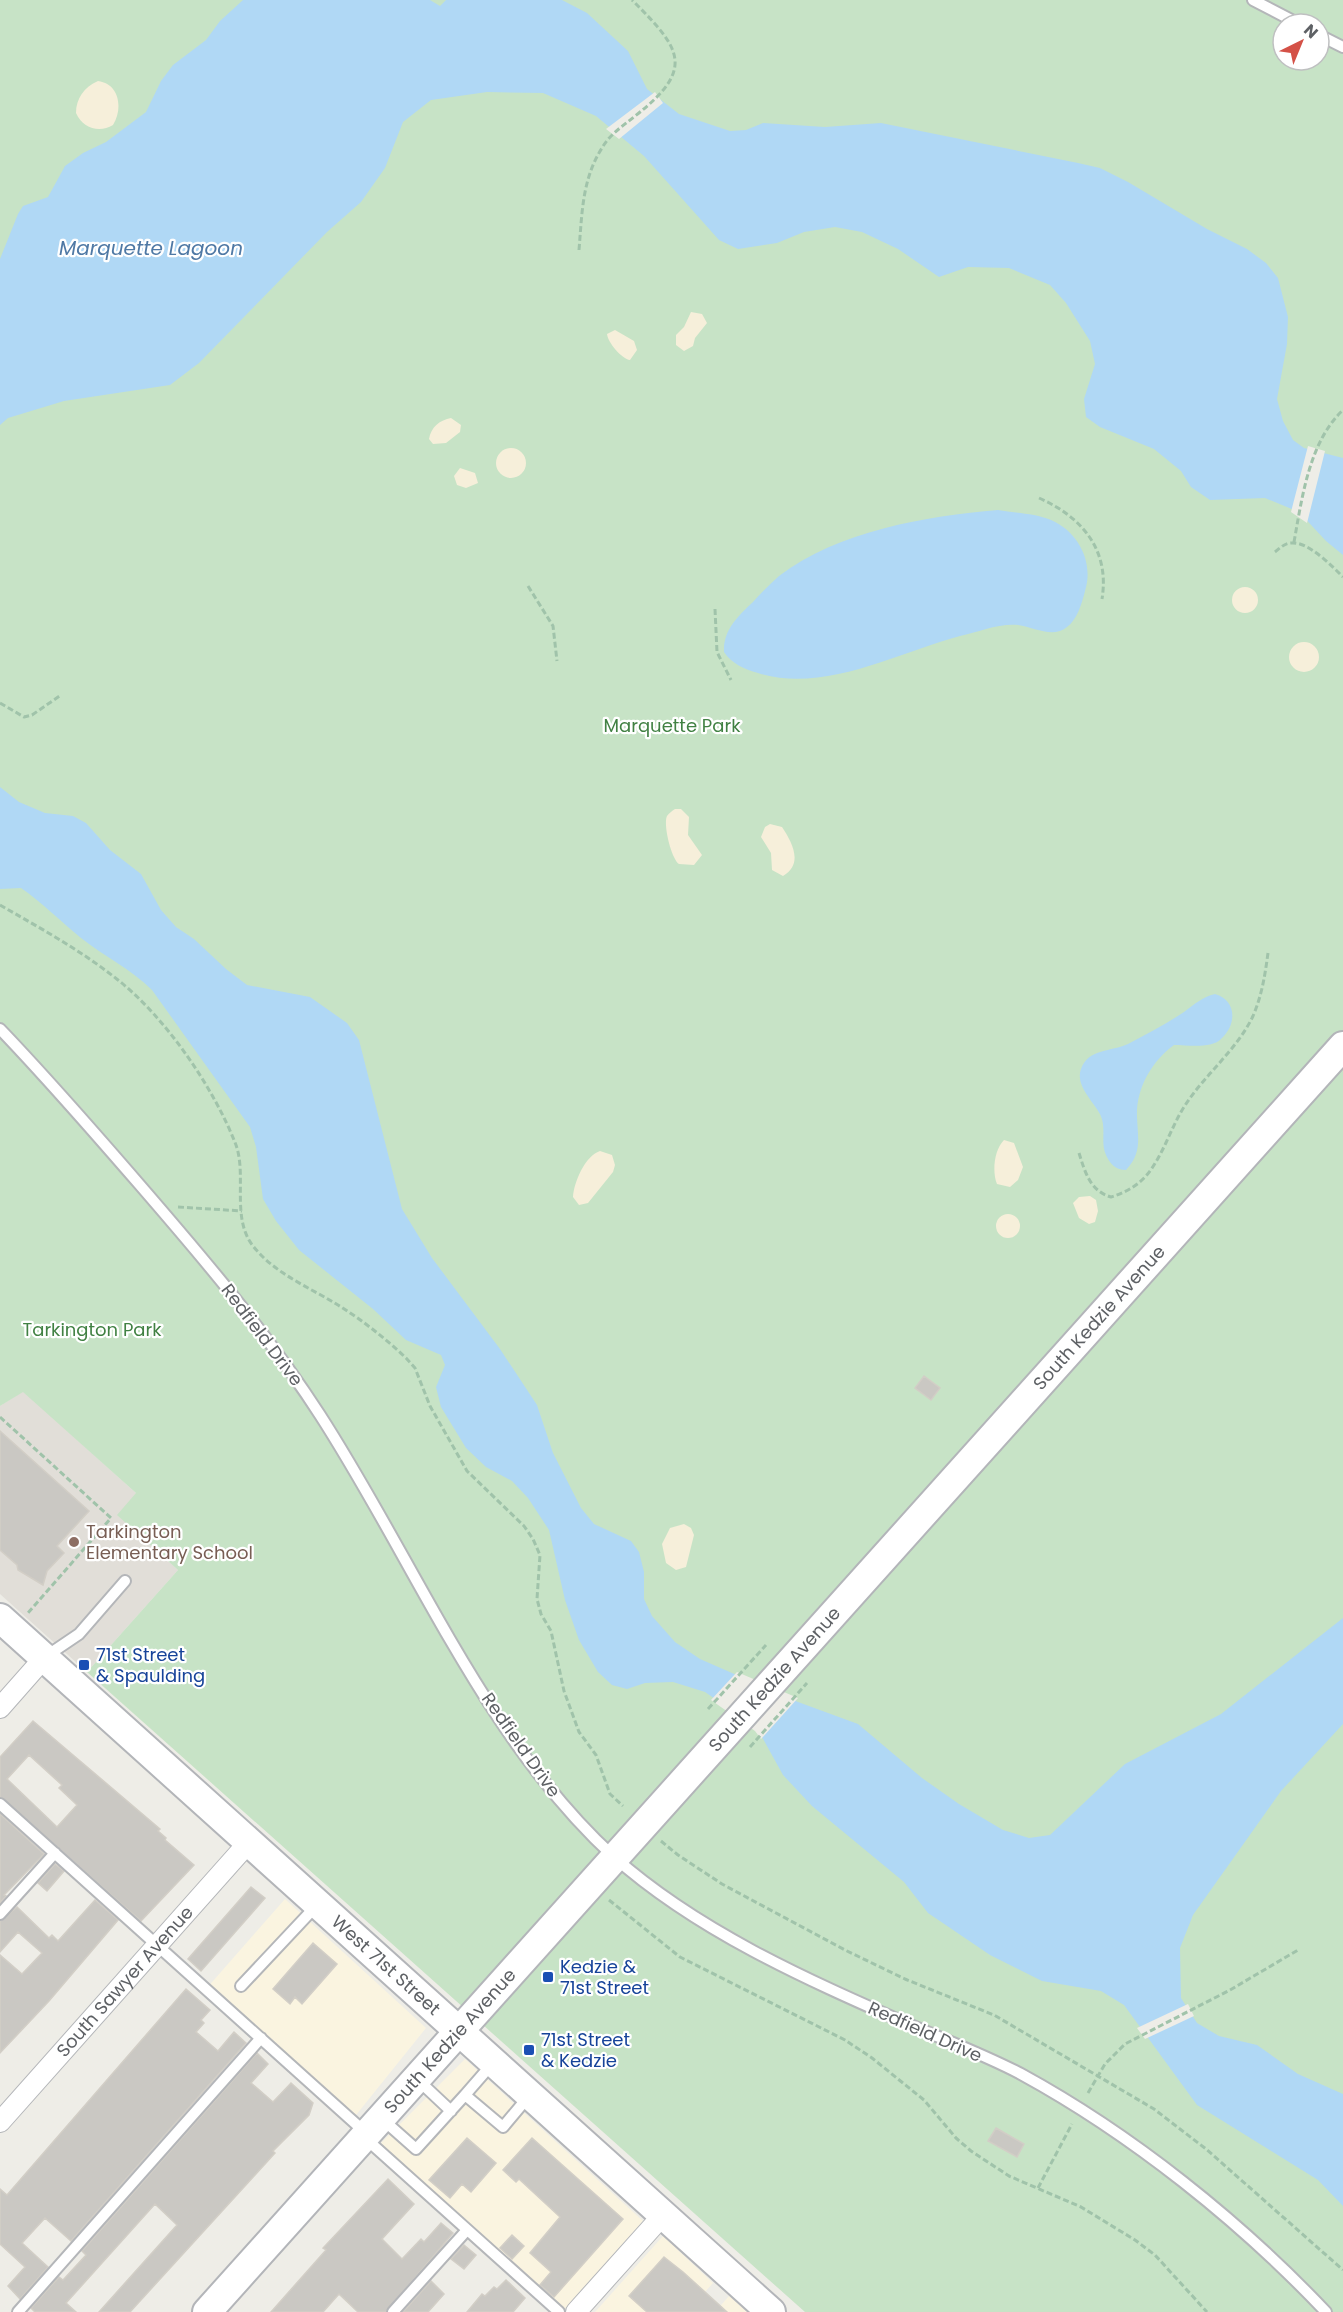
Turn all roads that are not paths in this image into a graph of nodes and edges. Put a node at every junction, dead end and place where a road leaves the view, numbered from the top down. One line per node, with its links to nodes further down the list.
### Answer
1 (1253, 0): 2 (lane)
2 (1276, 12)
3 (0, 1029): 12 (lane, Redfield Drive)
4 (1343, 1046): 12 (main road, South Kedzie Avenue)
5 (125, 1581): 7 (lane)
6 (0, 1618): 7 (main road, West 71st Street)
7 (44, 1658): 8 (street); 10 (main road, West 71st Street)
8 (0, 1708)
9 (0, 1804): 11 (lane)
10 (249, 1842): 13 (main road, West 71st Street); 15 (street, South Sawyer Avenue)
11 (55, 1853): 14 (lane); 15 (lane)
12 (615, 1858): 17 (main road, South Kedzie Avenue); 34 (lane, Redfield Drive)
13 (318, 1904): 16 (lane); 17 (main road, West 71st Street)
14 (0, 1914)
15 (158, 1945): 18 (lane); 24 (street, South Sawyer Avenue)
16 (241, 1986)
17 (458, 2030): 19 (main road, West 71st Street); 20 (main road, South Kedzie Avenue)
18 (261, 2038): 25 (lane); 28 (lane)
19 (493, 2063): 21 (lane); 22 (main road, West 71st Street)
20 (416, 2078): 23 (lane); 25 (main road, South Kedzie Avenue)
21 (465, 2095): 22 (lane); 23 (lane)
22 (529, 2096): 26 (main road, West 71st Street)
23 (451, 2111): 25 (lane)
24 (0, 2122)
25 (370, 2129): 27 (lane); 29 (main road, South Kedzie Avenue)
26 (663, 2216): 32 (street); 33 (main road, West 71st Street)
27 (467, 2230): 30 (lane); 31 (lane)
28 (18, 2312)
29 (207, 2312)
30 (393, 2312)
31 (559, 2312)
32 (576, 2312)
33 (771, 2312)
34 (1326, 2312)

